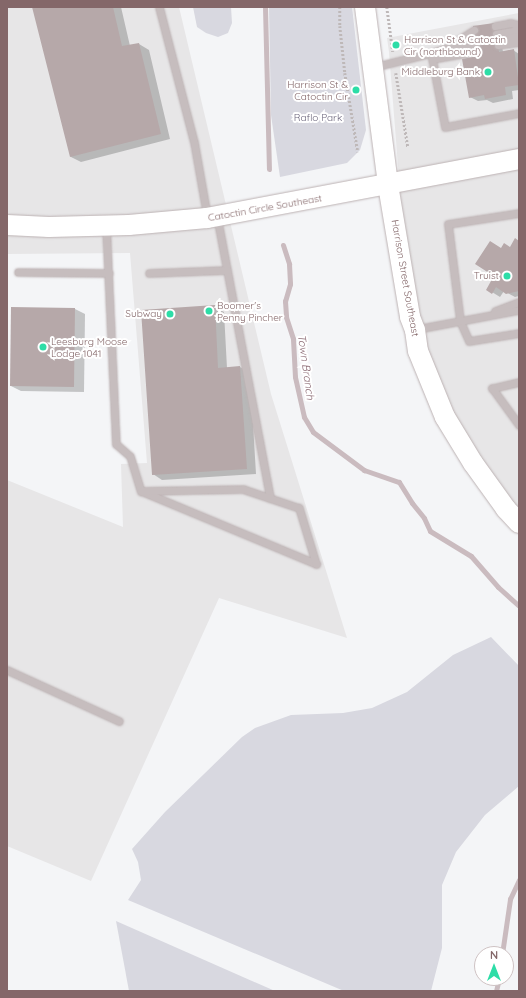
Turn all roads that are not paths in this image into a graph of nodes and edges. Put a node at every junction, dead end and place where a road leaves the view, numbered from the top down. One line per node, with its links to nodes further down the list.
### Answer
1 (159, 7): 17 (lane)
2 (365, 7): 12 (street, Harrison Street Southeast)
3 (519, 25): 4 (lane)
4 (495, 26)
5 (474, 30): 10 (lane)
6 (519, 30): 8 (lane)
7 (519, 36): 8 (lane)
8 (497, 40): 9 (lane)
9 (519, 42)
10 (447, 48): 11 (lane); 11 (lane)
11 (431, 56): 12 (lane); 13 (lane)
12 (373, 68): 15 (street, Harrison Street Southeast)
13 (519, 113)
14 (519, 159): 15 (street, Catoctin Circle Southeast)
15 (388, 185): 17 (street, Catoctin Circle Southeast); 28 (street, Harrison Street Southeast)
16 (519, 213): 27 (lane)
17 (212, 217): 19 (street, Catoctin Circle Southeast); 20 (lane)
18 (7, 225): 19 (street, Catoctin Circle Southeast)
19 (106, 226): 22 (lane)
20 (227, 270): 23 (lane); 33 (lane)
21 (18, 272): 22 (lane)
22 (109, 274): 32 (lane)
23 (149, 274)
24 (519, 302): 26 (lane)
25 (519, 310): 26 (lane)
26 (484, 316): 27 (lane)
27 (460, 321): 28 (lane); 29 (lane)
28 (415, 330): 34 (street, Harrison Street Southeast)
29 (519, 333)
30 (519, 382): 31 (lane)
31 (519, 426)
32 (141, 491): 33 (lane); 33 (lane)
33 (270, 498)
34 (519, 523)
35 (7, 670): 36 (lane)
36 (119, 721)

